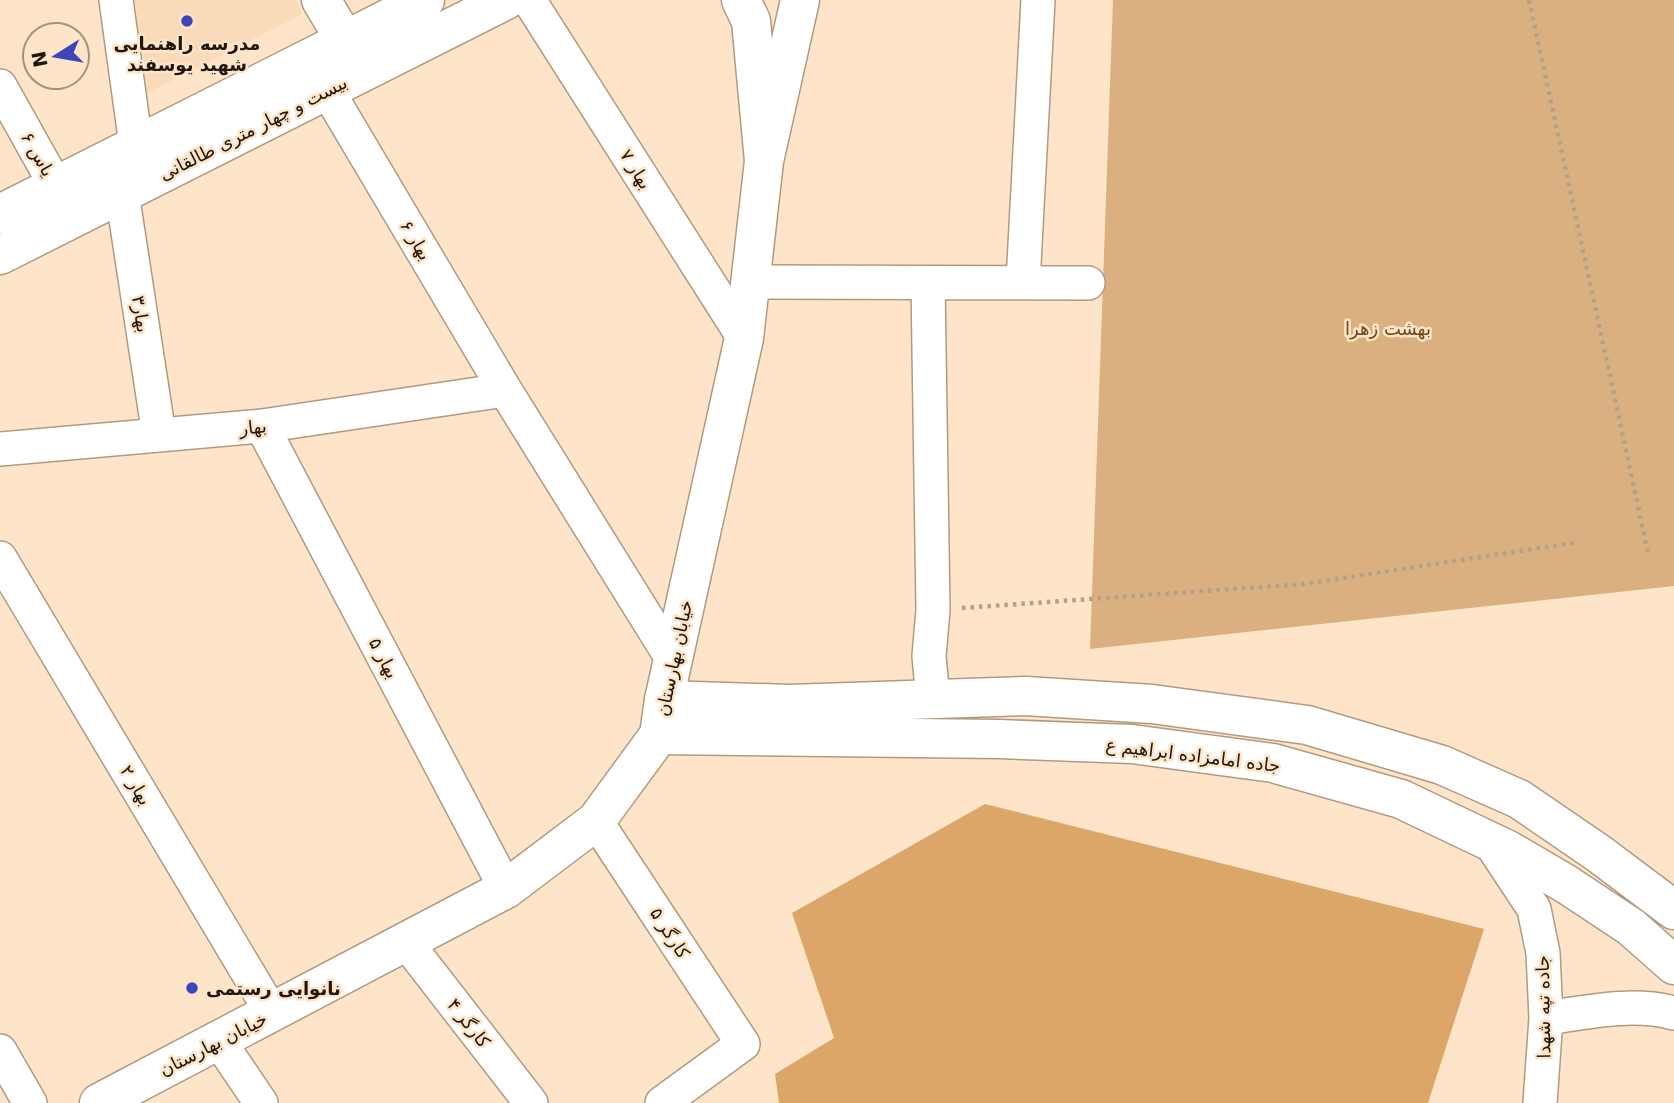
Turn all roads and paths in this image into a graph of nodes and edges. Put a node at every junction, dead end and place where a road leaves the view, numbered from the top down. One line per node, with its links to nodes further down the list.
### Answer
1 (116, 0): 13 (street)
2 (321, 0): 10 (main road)
3 (425, 0): 10 (main road, بیست و چهار متری طالقانی)
4 (506, 0): 12 (main road, بیست و چهار متری طالقانی)
5 (529, 0): 23 (street, بهار ۷)
6 (741, 0): 14 (main road)
7 (800, 0): 14 (main road)
8 (1038, 0): 21 (street)
9 (1529, 0): 29 (path)
10 (345, 40): 13 (main road, بیست و چهار متری طالقانی)
11 (0, 86): 15 (street, یاس ۶)
12 (327, 90): 16 (main road, بیست و چهار متری طالقانی); 24 (street, بهار ۶)
13 (136, 145): 15 (main road, بیست و چهار متری طالقانی)
14 (764, 161): 19 (main road, خیابان بهارستان)
15 (56, 186): 17 (main road, بیست و چهار متری طالقانی)
16 (122, 194): 18 (main road, بیست و چهار متری طالقانی); 26 (street, بهار۳)
17 (0, 214)
18 (0, 255)
19 (750, 282): 20 (street); 23 (main road, خیابان بهارستان)
20 (928, 283): 21 (street); 31 (street)
21 (1023, 283): 22 (street)
22 (1088, 283)
23 (744, 338): 32 (main road, خیابان بهارستان)
24 (505, 390): 25 (street, بهار); 32 (street, بهار ۶)
25 (262, 426): 26 (street, بهار); 37 (street, بهار ۵)
26 (159, 435): 27 (street, بهار)
27 (0, 449)
28 (1579, 542): 31 (path)
29 (1648, 557)
30 (0, 558): 41 (street, بهار ۲)
31 (933, 610): 33 (street)
32 (673, 660): 34 (main road, خیابان بهارستان)
33 (933, 699): 34 (main road); 38 (main road)
34 (661, 718): 35 (main road, خیابان بهارستان); 36 (main road, جاده امامزاده ابراهیم ع)
35 (596, 821): 37 (main road, خیابان بهارستان); 50 (street, کارگر ۵)
36 (1489, 841): 40 (main road, جاده امامزاده ابراهیم ع); 43 (street, جاده تپه شهدا)
37 (506, 889): 39 (main road, خیابان بهارستان)
38 (1674, 910)
39 (406, 942): 41 (main road, خیابان بهارستان); 49 (street, کارگر ۴)
40 (1674, 965)
41 (272, 1013): 44 (main road, خیابان بهارستان)
42 (1674, 1013): 43 (street)
43 (1546, 1018): 51 (street, جاده تپه شهدا)
44 (219, 1041): 47 (main road, خیابان بهارستان); 48 (street)
45 (0, 1051): 46 (street)
46 (30, 1103)
47 (99, 1103)
48 (261, 1103)
49 (531, 1103)
50 (662, 1103)
51 (1540, 1103)

